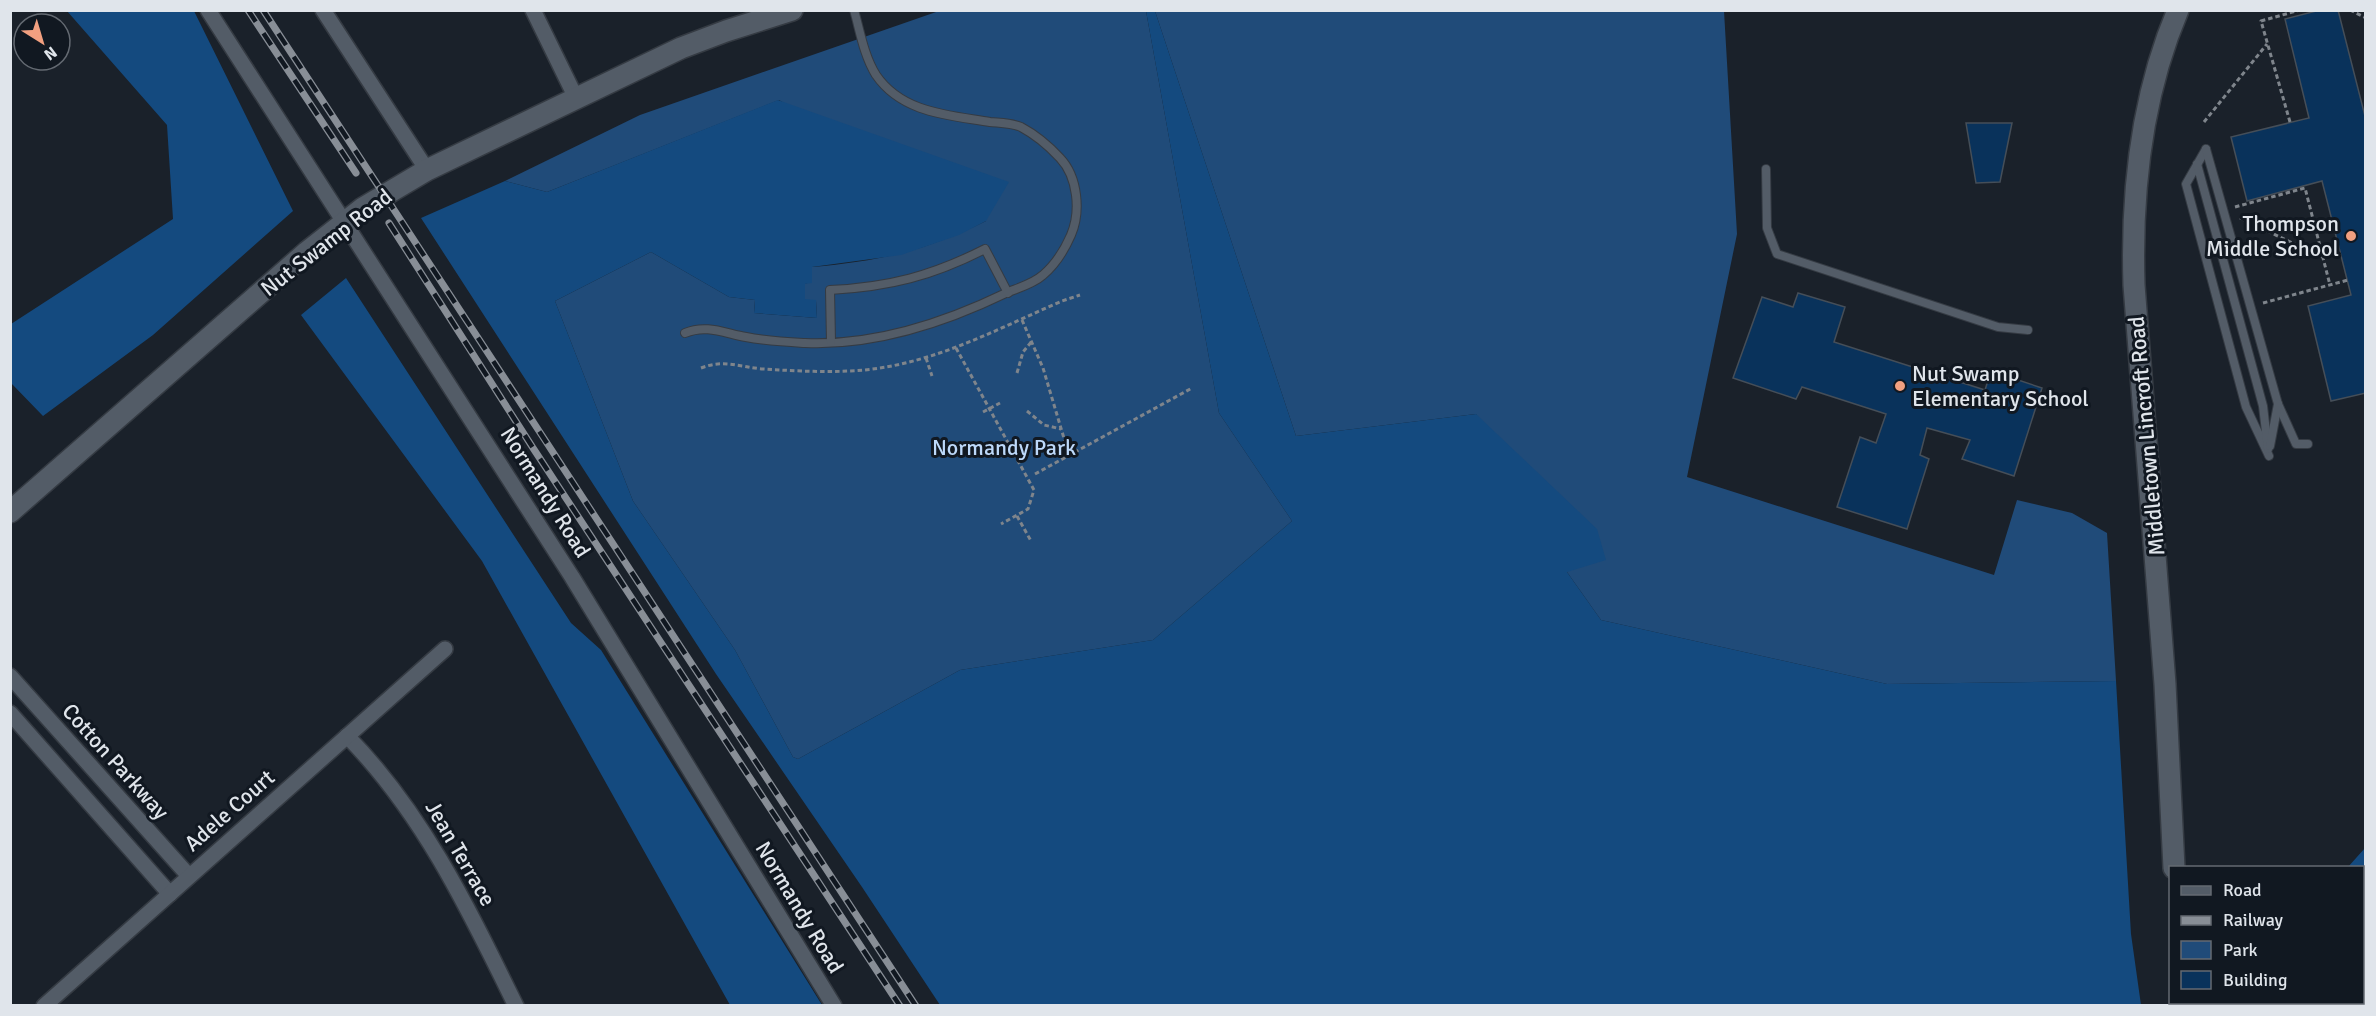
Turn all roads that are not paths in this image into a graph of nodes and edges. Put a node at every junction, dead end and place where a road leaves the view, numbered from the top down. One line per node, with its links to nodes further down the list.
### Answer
1 (208, 10): 11 (street, Normandy Road)
2 (324, 10): 10 (street)
3 (533, 10): 7 (street)
4 (792, 10): 7 (main road, Nut Swamp Road)
5 (854, 10): 12 (lane)
6 (2178, 10): 26 (main road, Middletown Lincroft Road)
7 (576, 98): 10 (main road, Nut Swamp Road)
8 (2197, 164): 16 (lane); 18 (lane); 18 (lane)
9 (1766, 169): 13 (lane)
10 (427, 170): 11 (main road, Nut Swamp Road)
11 (345, 221): 19 (main road, Nut Swamp Road); 31 (street, Normandy Road)
12 (1008, 293): 15 (lane); 15 (lane)
13 (2028, 330)
14 (685, 333): 15 (lane)
15 (831, 342)
16 (2278, 404): 17 (lane); 18 (lane)
17 (2308, 444)
18 (2269, 456)
19 (10, 512)
20 (444, 649): 24 (street, Adele Court)
21 (10, 676): 23 (street, Cotton Parkway)
22 (10, 713): 25 (street, Cotton Parkway)
23 (63, 735): 25 (street); 27 (street, Cotton Parkway)
24 (347, 736): 27 (street, Adele Court); 30 (street, Jean Terrace)
25 (46, 753): 28 (street, Cotton Parkway)
26 (2174, 866)
27 (189, 876): 28 (street, Adele Court)
28 (170, 894): 29 (street, Adele Court)
29 (44, 1005)
30 (516, 1005)
31 (834, 1005)

